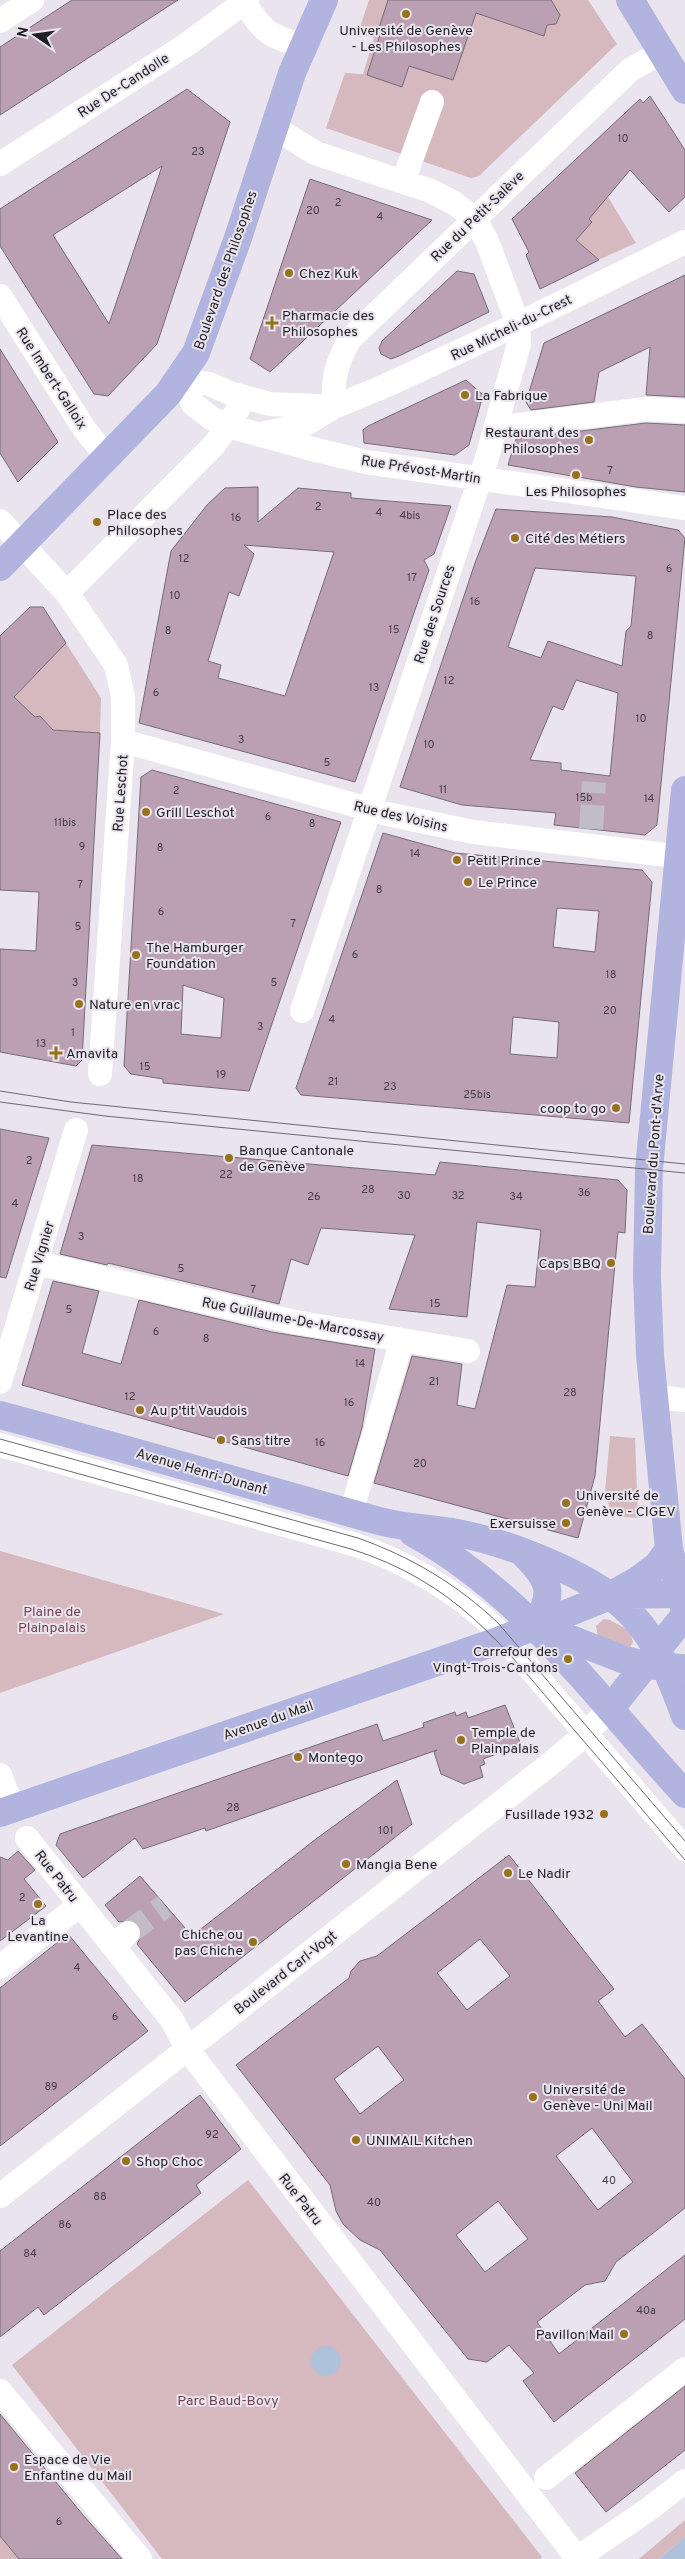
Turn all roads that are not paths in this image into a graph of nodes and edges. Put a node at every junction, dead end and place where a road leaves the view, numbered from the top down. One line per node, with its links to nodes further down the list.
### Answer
1 (32, 0): 5 (street)
2 (324, 0): 6 (main road, Boulevard des Philosophes)
3 (630, 0): 7 (main road)
4 (245, 1): 6 (street); 11 (street, Rue De-Candolle)
5 (0, 21)
6 (304, 45): 10 (main road, Boulevard des Philosophes)
7 (662, 52): 8 (main road); 13 (street, Rue du Petit-Salève)
8 (685, 90)
9 (432, 102): 12 (street)
10 (274, 127): 12 (street); 17 (main road, Boulevard des Philosophes)
11 (0, 164)
12 (403, 182): 13 (street)
13 (474, 218): 16 (street, Rue des Sources); 19 (street, Rue du Petit-Salève)
14 (685, 242): 16 (street, Rue Micheli-du-Crest)
15 (0, 296): 24 (street, Rue Imbert-Galloix)
16 (518, 324): 19 (street, Rue Micheli-du-Crest); 22 (street, Rue des Sources)
17 (181, 379): 18 (street, Rue Micheli-du-Crest); 21 (street, Rue Prévost-Martin); 24 (main road, Boulevard des Philosophes)
18 (244, 398): 19 (street, Rue Micheli-du-Crest); 21 (street)
19 (334, 407): 23 (street, Rue Micheli-du-Crest)
20 (685, 411): 22 (street)
21 (228, 426): 23 (street, Rue Prévost-Martin); 30 (street)
22 (496, 428): 25 (street, Rue des Sources)
23 (262, 434): 25 (street, Rue Prévost-Martin)
24 (108, 457): 28 (main road, Boulevard des Philosophes)
25 (478, 478): 26 (street, Rue Prévost-Martin); 33 (street, Rue des Sources)
26 (685, 508)
27 (0, 521): 28 (street, Rue Leschot)
28 (22, 544): 29 (main road, Boulevard des Philosophes); 30 (street, Rue Leschot)
29 (0, 567)
30 (66, 593): 31 (street, Rue Leschot)
31 (123, 741): 33 (street, Rue des Voisins); 36 (street, Rue Leschot)
32 (685, 790): 34 (main road, Boulevard du Pont-d'Arve)
33 (369, 810): 34 (street, Rue des Voisins); 35 (street, Rue des Sources)
34 (682, 857): 42 (main road, Boulevard du Pont-d'Arve)
35 (302, 1011)
36 (100, 1074)
37 (76, 1130): 38 (street, Rue Vignier)
38 (37, 1263): 39 (street, Rue Guillaume-De-Marcossay); 41 (street, Rue Vignier)
39 (402, 1340): 40 (street); 46 (street, Rue Guillaume-De-Marcossay)
40 (468, 1351)
41 (0, 1382)
42 (654, 1397): 43 (street); 49 (main road, Boulevard du Pont-d'Arve)
43 (685, 1400)
44 (0, 1415): 46 (main road, Avenue Henri-Dunant)
45 (0, 1445): 53 (street)
46 (351, 1513): 47 (main road, Avenue Henri-Dunant)
47 (403, 1527): 48 (main road, Avenue Henri-Dunant); 52 (main road, Avenue Henri-Dunant)
48 (513, 1548): 50 (main road); 52 (main road)
49 (669, 1549): 50 (main road); 51 (main road, Boulevard du Pont-d'Arve)
50 (610, 1596): 51 (main road); 52 (main road, Avenue du Mail); 54 (main road)
51 (683, 1603): 54 (main road)
52 (536, 1625): 53 (main road, Avenue du Mail); 54 (main road); 55 (main road)
53 (504, 1638): 57 (street); 60 (main road, Avenue du Mail)
54 (663, 1662): 55 (main road); 56 (main road)
55 (610, 1709): 56 (main road); 57 (street, Boulevard Carl-Vogt); 59 (main road)
56 (684, 1713)
57 (578, 1741): 62 (street); 65 (street, Boulevard Carl-Vogt)
58 (0, 1775): 60 (street)
59 (685, 1794)
60 (6, 1811)
61 (27, 1838): 63 (street, Rue Patru)
62 (685, 1849)
63 (80, 1905): 64 (street); 65 (street, Rue Patru)
64 (0, 1967)
65 (188, 2050): 66 (street, Boulevard Carl-Vogt); 72 (street, Rue Patru)
66 (0, 2196)
67 (685, 2369): 69 (street)
68 (0, 2390): 71 (street)
69 (546, 2478)
70 (685, 2481): 72 (street)
71 (140, 2559)
72 (577, 2559)

